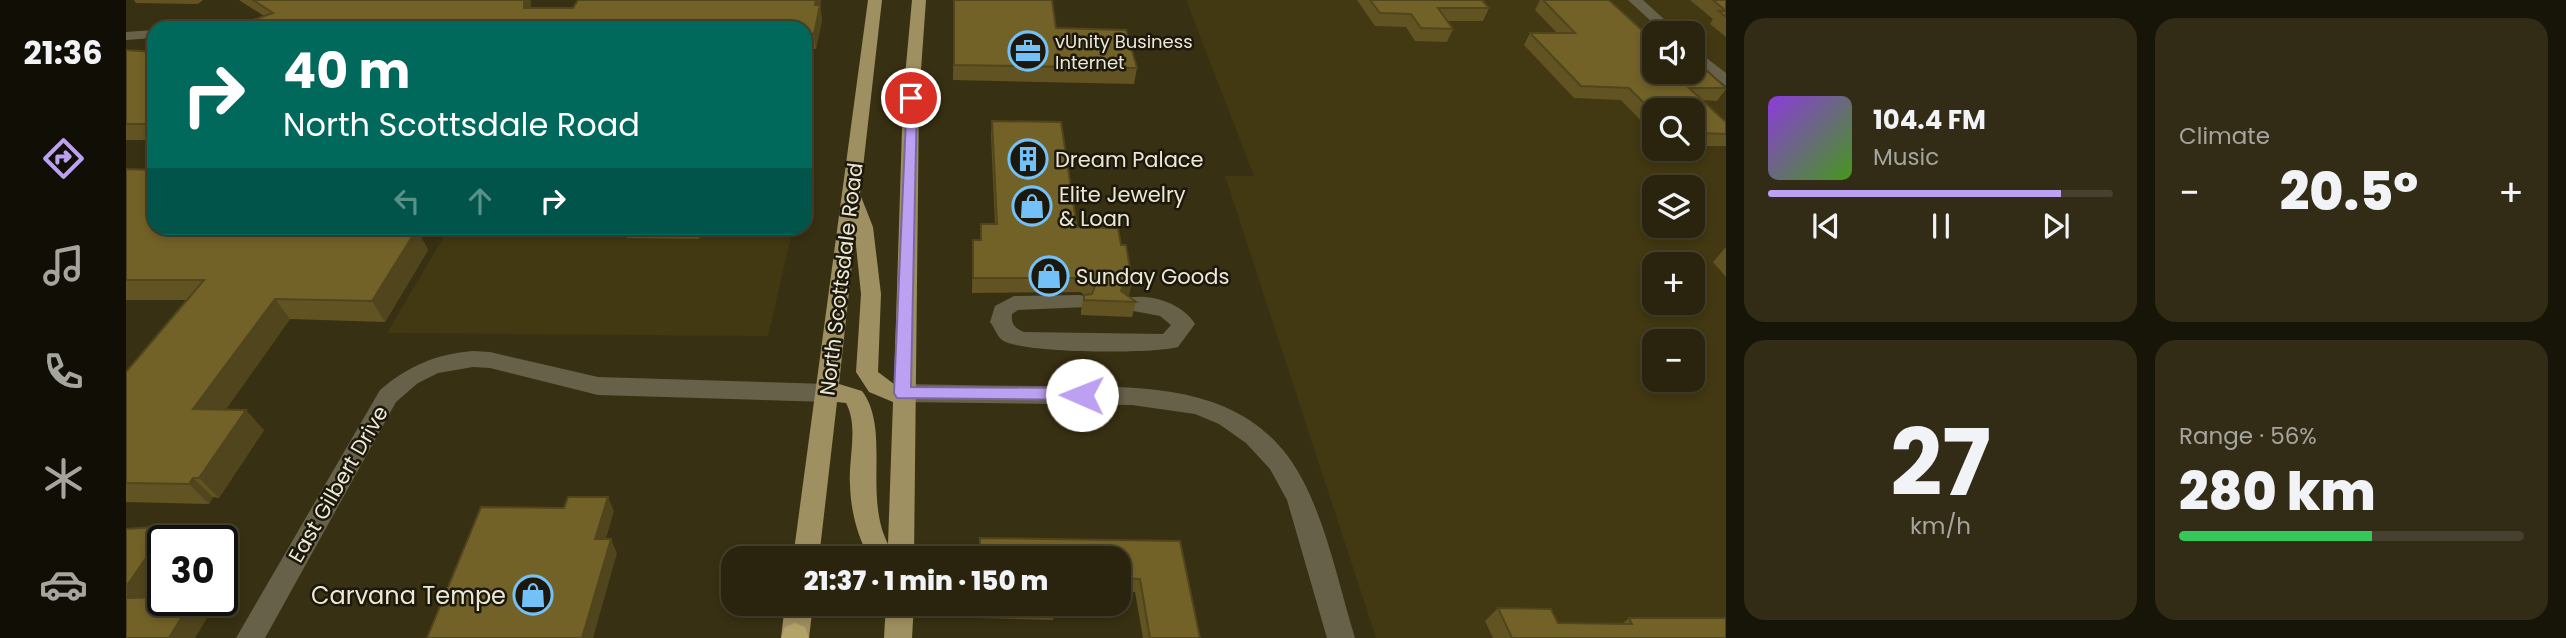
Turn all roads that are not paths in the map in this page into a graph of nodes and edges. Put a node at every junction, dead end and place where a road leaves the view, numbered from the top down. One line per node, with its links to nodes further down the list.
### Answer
1 (875, 0): 9 (main road, North Scottsdale Road)
2 (919, 0): 13 (main road)
3 (1634, 0): 4 (street)
4 (1658, 21)
5 (147, 34): 6 (street)
6 (126, 36)
7 (1705, 62): 8 (street)
8 (1726, 81)
9 (851, 189): 12 (main road, North Scottsdale Road); 13 (main road)
10 (1080, 302): 11 (street)
11 (1130, 304)
12 (828, 393): 14 (main road, North Scottsdale Road); 15 (main road); 19 (street, East Gilbert Drive)
13 (903, 393): 16 (main road); 22 (street)
14 (808, 546)
15 (876, 546)
16 (901, 546)
17 (798, 616): 20 (main road)
18 (899, 616): 21 (main road)
19 (250, 638)
20 (795, 638)
21 (898, 638)
22 (1341, 638)

